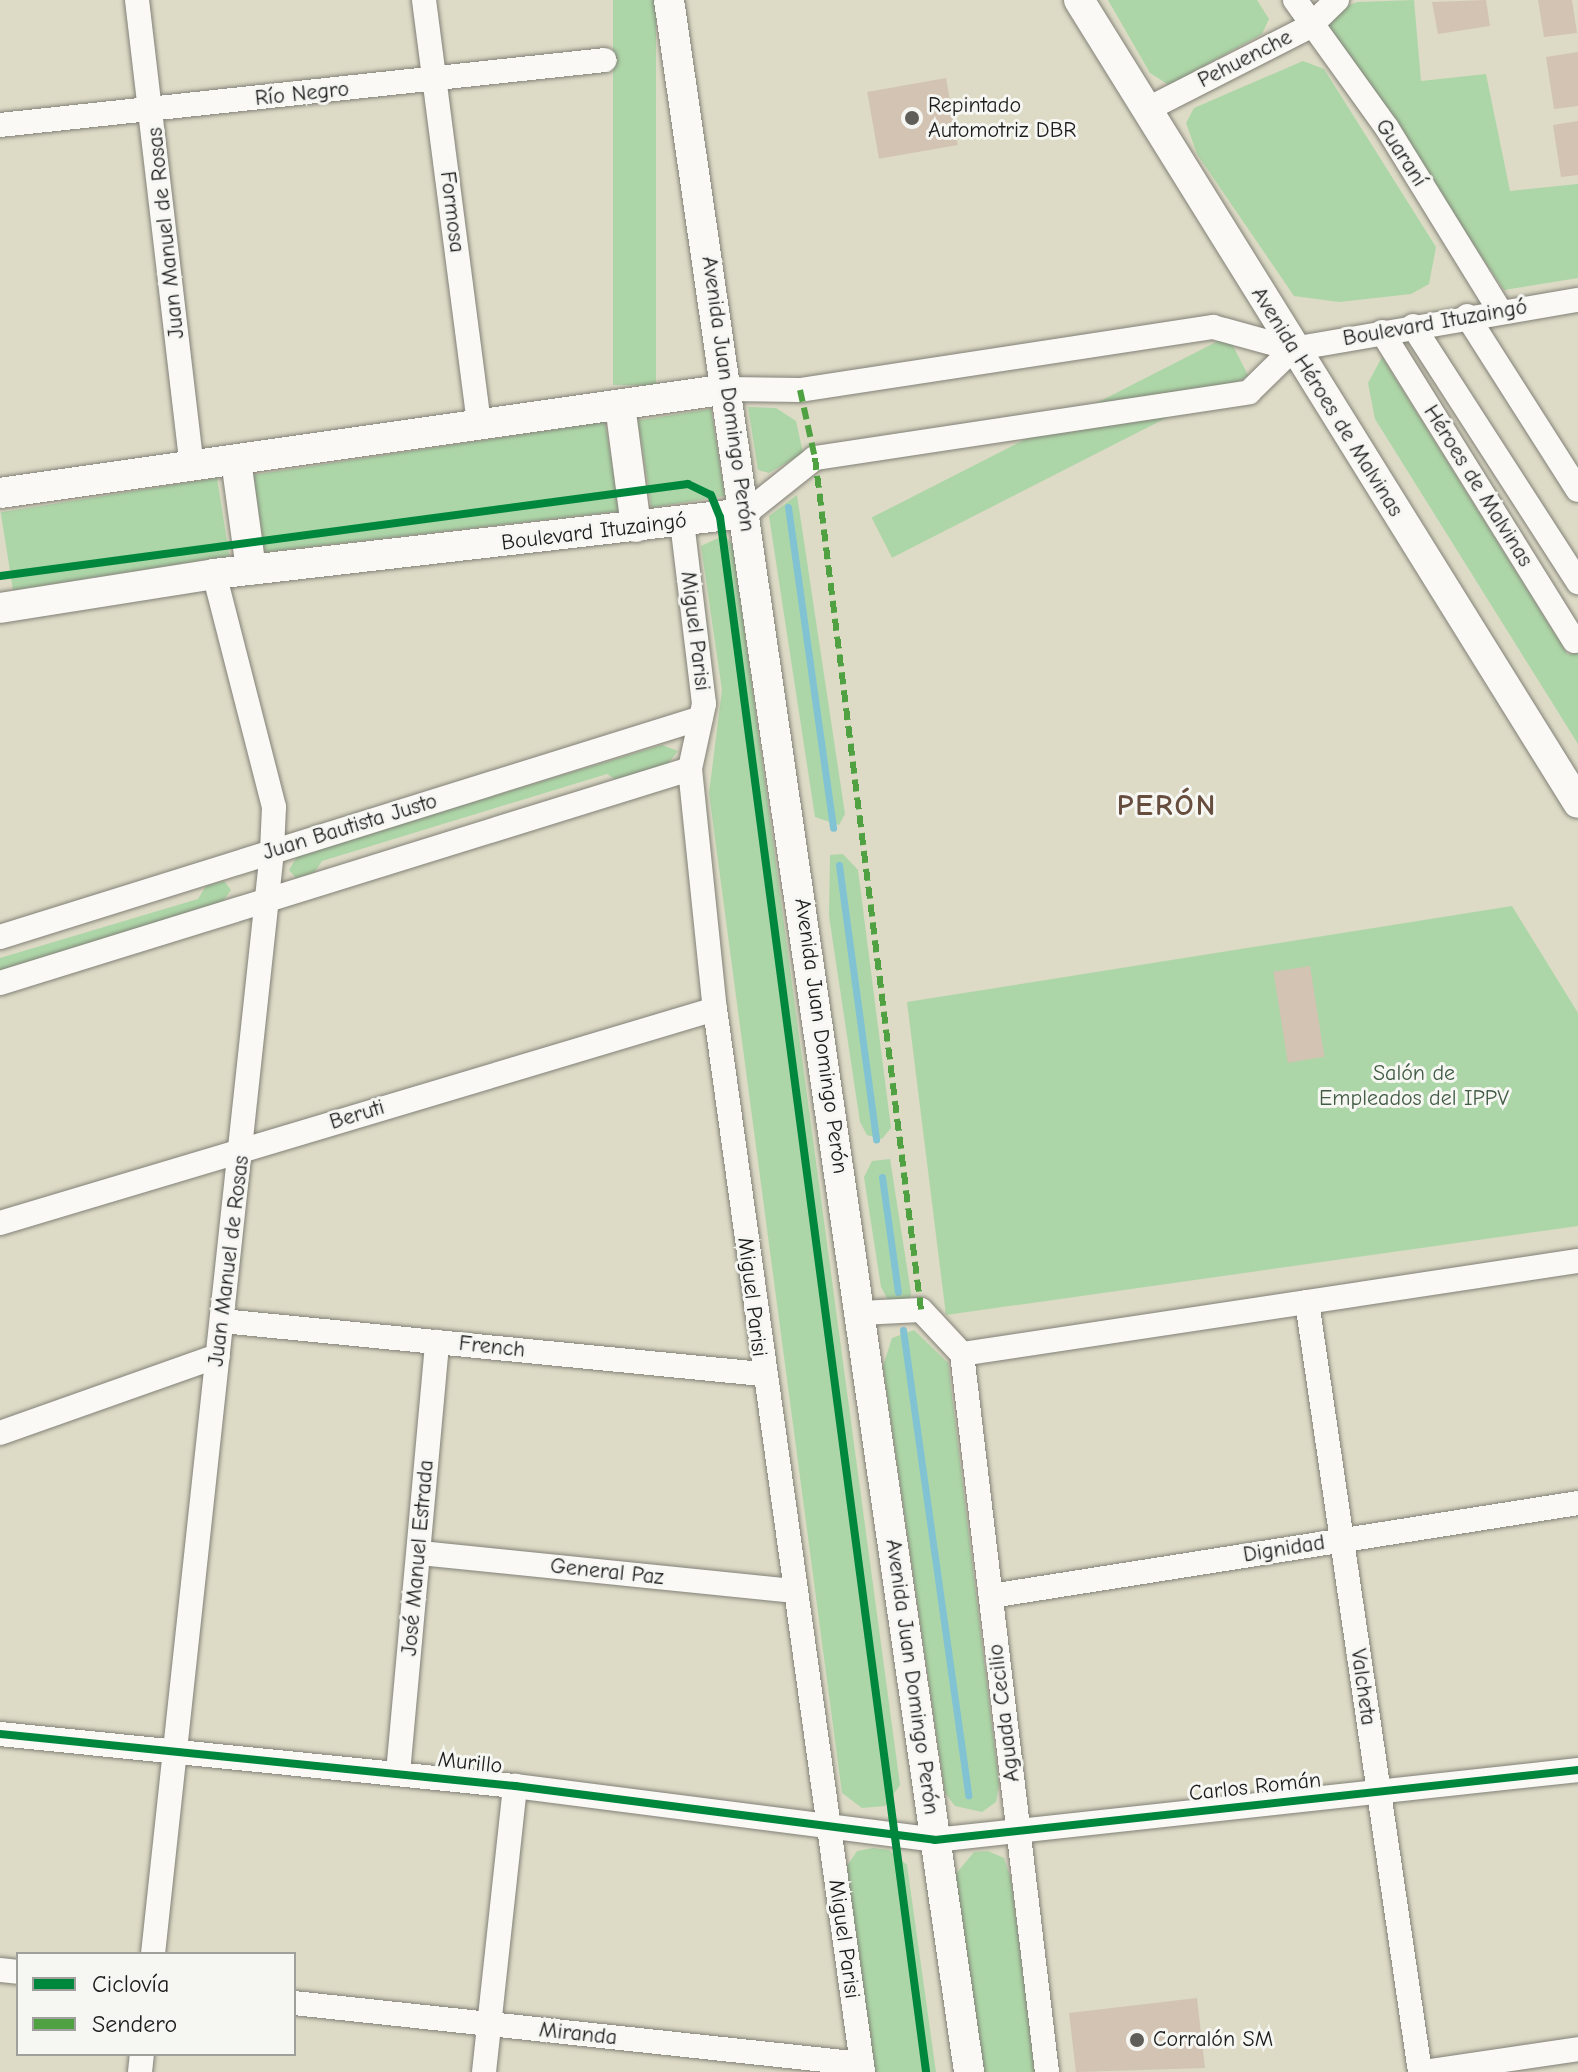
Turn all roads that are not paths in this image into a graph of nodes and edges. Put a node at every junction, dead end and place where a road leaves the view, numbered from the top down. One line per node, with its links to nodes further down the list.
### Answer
1 (137, 0): 11 (street, Juan Manuel de Rosas)
2 (424, 0): 9 (street, Formosa)
3 (669, 0): 19 (main road, Avenida Juan Domingo Perón)
4 (1079, 0): 10 (main road, Avenida Héroes de Malvinas)
5 (1295, 0): 7 (street, Guaraní)
6 (1337, 0): 7 (street, Pehuenche)
7 (1309, 27): 10 (street, Pehuenche); 14 (street, Guaraní)
8 (605, 60): 9 (street, Río Negro)
9 (434, 79): 11 (street, Río Negro); 21 (street, Formosa)
10 (1146, 110): 18 (main road, Avenida Héroes de Malvinas)
11 (152, 111): 12 (street, Río Negro); 23 (street, Juan Manuel de Rosas)
12 (0, 125)
13 (1578, 300): 14 (street, Boulevard Ituzaingó)
14 (1500, 311): 15 (street, Boulevard Ituzaingó)
15 (1467, 316): 16 (street, Boulevard Ituzaingó); 24 (street)
16 (1413, 326): 17 (street, Boulevard Ituzaingó); 31 (street)
17 (1382, 332): 18 (street, Boulevard Ituzaingó); 32 (street, Héroes de Malvinas)
18 (1293, 349): 19 (street, Boulevard Ituzaingó); 26 (street); 37 (main road, Avenida Héroes de Malvinas)
19 (728, 389): 20 (main road, Boulevard Ituzaingó); 26 (main road, Avenida Juan Domingo Perón)
20 (620, 405): 21 (main road, Boulevard Ituzaingó); 28 (main road)
21 (479, 425): 22 (main road, Boulevard Ituzaingó)
22 (236, 460): 23 (main road, Boulevard Ituzaingó); 29 (main road)
23 (192, 466): 25 (main road, Boulevard Ituzaingó)
24 (1578, 490)
25 (0, 493)
26 (746, 513): 27 (main road, Boulevard Ituzaingó); 47 (main road, Avenida Juan Domingo Perón)
27 (682, 522): 28 (main road, Boulevard Ituzaingó); 35 (street, Miguel Parisi)
28 (636, 527): 29 (main road, Boulevard Ituzaingó)
29 (251, 570): 30 (main road, Boulevard Ituzaingó)
30 (214, 574): 33 (main road, Boulevard Ituzaingó); 38 (street, Juan Manuel de Rosas)
31 (1578, 582): 32 (street)
32 (1549, 600): 34 (street, Héroes de Malvinas)
33 (0, 608)
34 (1574, 641)
35 (701, 718): 36 (street, Miguel Parisi); 38 (street, Juan Bautista Justo)
36 (690, 769): 39 (street); 42 (street, Miguel Parisi)
37 (1578, 803)
38 (272, 851): 39 (street, Juan Manuel de Rosas); 40 (street, Juan Bautista Justo)
39 (268, 902): 41 (street); 43 (street, Juan Manuel de Rosas)
40 (0, 937)
41 (0, 983)
42 (715, 1009): 43 (street, Beruti); 52 (street, Miguel Parisi)
43 (242, 1149): 44 (street, Beruti); 48 (street, Juan Manuel de Rosas)
44 (0, 1223)
45 (1578, 1261): 46 (street)
46 (1307, 1302): 50 (street); 55 (street, Valcheta)
47 (860, 1313): 50 (street); 67 (main road, Avenida Juan Domingo Perón)
48 (222, 1321): 49 (street, French); 51 (street, Juan Manuel de Rosas)
49 (437, 1342): 52 (street, French); 56 (street, José Manuel Estrada)
50 (962, 1354): 58 (street, Aguada Cecilio)
51 (218, 1356): 53 (street); 60 (street, Juan Manuel de Rosas)
52 (762, 1374): 57 (street, Miguel Parisi)
53 (0, 1433)
54 (1578, 1503): 55 (street, Dignidad)
55 (1342, 1540): 58 (street, Dignidad); 64 (street, Valcheta)
56 (420, 1553): 57 (street, General Paz); 62 (street, José Manuel Estrada)
57 (793, 1591): 65 (street, Miguel Parisi)
58 (991, 1596): 66 (street, Aguada Cecilio)
59 (0, 1734): 60 (street, Murillo)
60 (175, 1752): 62 (street, Murillo); 68 (street, Juan Manuel de Rosas)
61 (1578, 1770): 64 (street, Carlos Román)
62 (398, 1773): 63 (street, Murillo)
63 (515, 1786): 65 (street, Murillo); 70 (street)
64 (1379, 1792): 66 (street, Carlos Román); 76 (street, Valcheta)
65 (827, 1821): 67 (street, Murillo); 72 (street, Miguel Parisi)
66 (1018, 1831): 67 (street, Carlos Román); 75 (street, Aguada Cecilio)
67 (935, 1840): 74 (main road, Avenida Juan Domingo Perón)
68 (153, 1952)
69 (296, 2003): 70 (street, Miranda)
70 (489, 2025): 72 (street, Miranda); 73 (street)
71 (1578, 2049): 76 (street)
72 (862, 2068)
73 (484, 2072)
74 (969, 2072)
75 (1047, 2072)
76 (1421, 2072)

